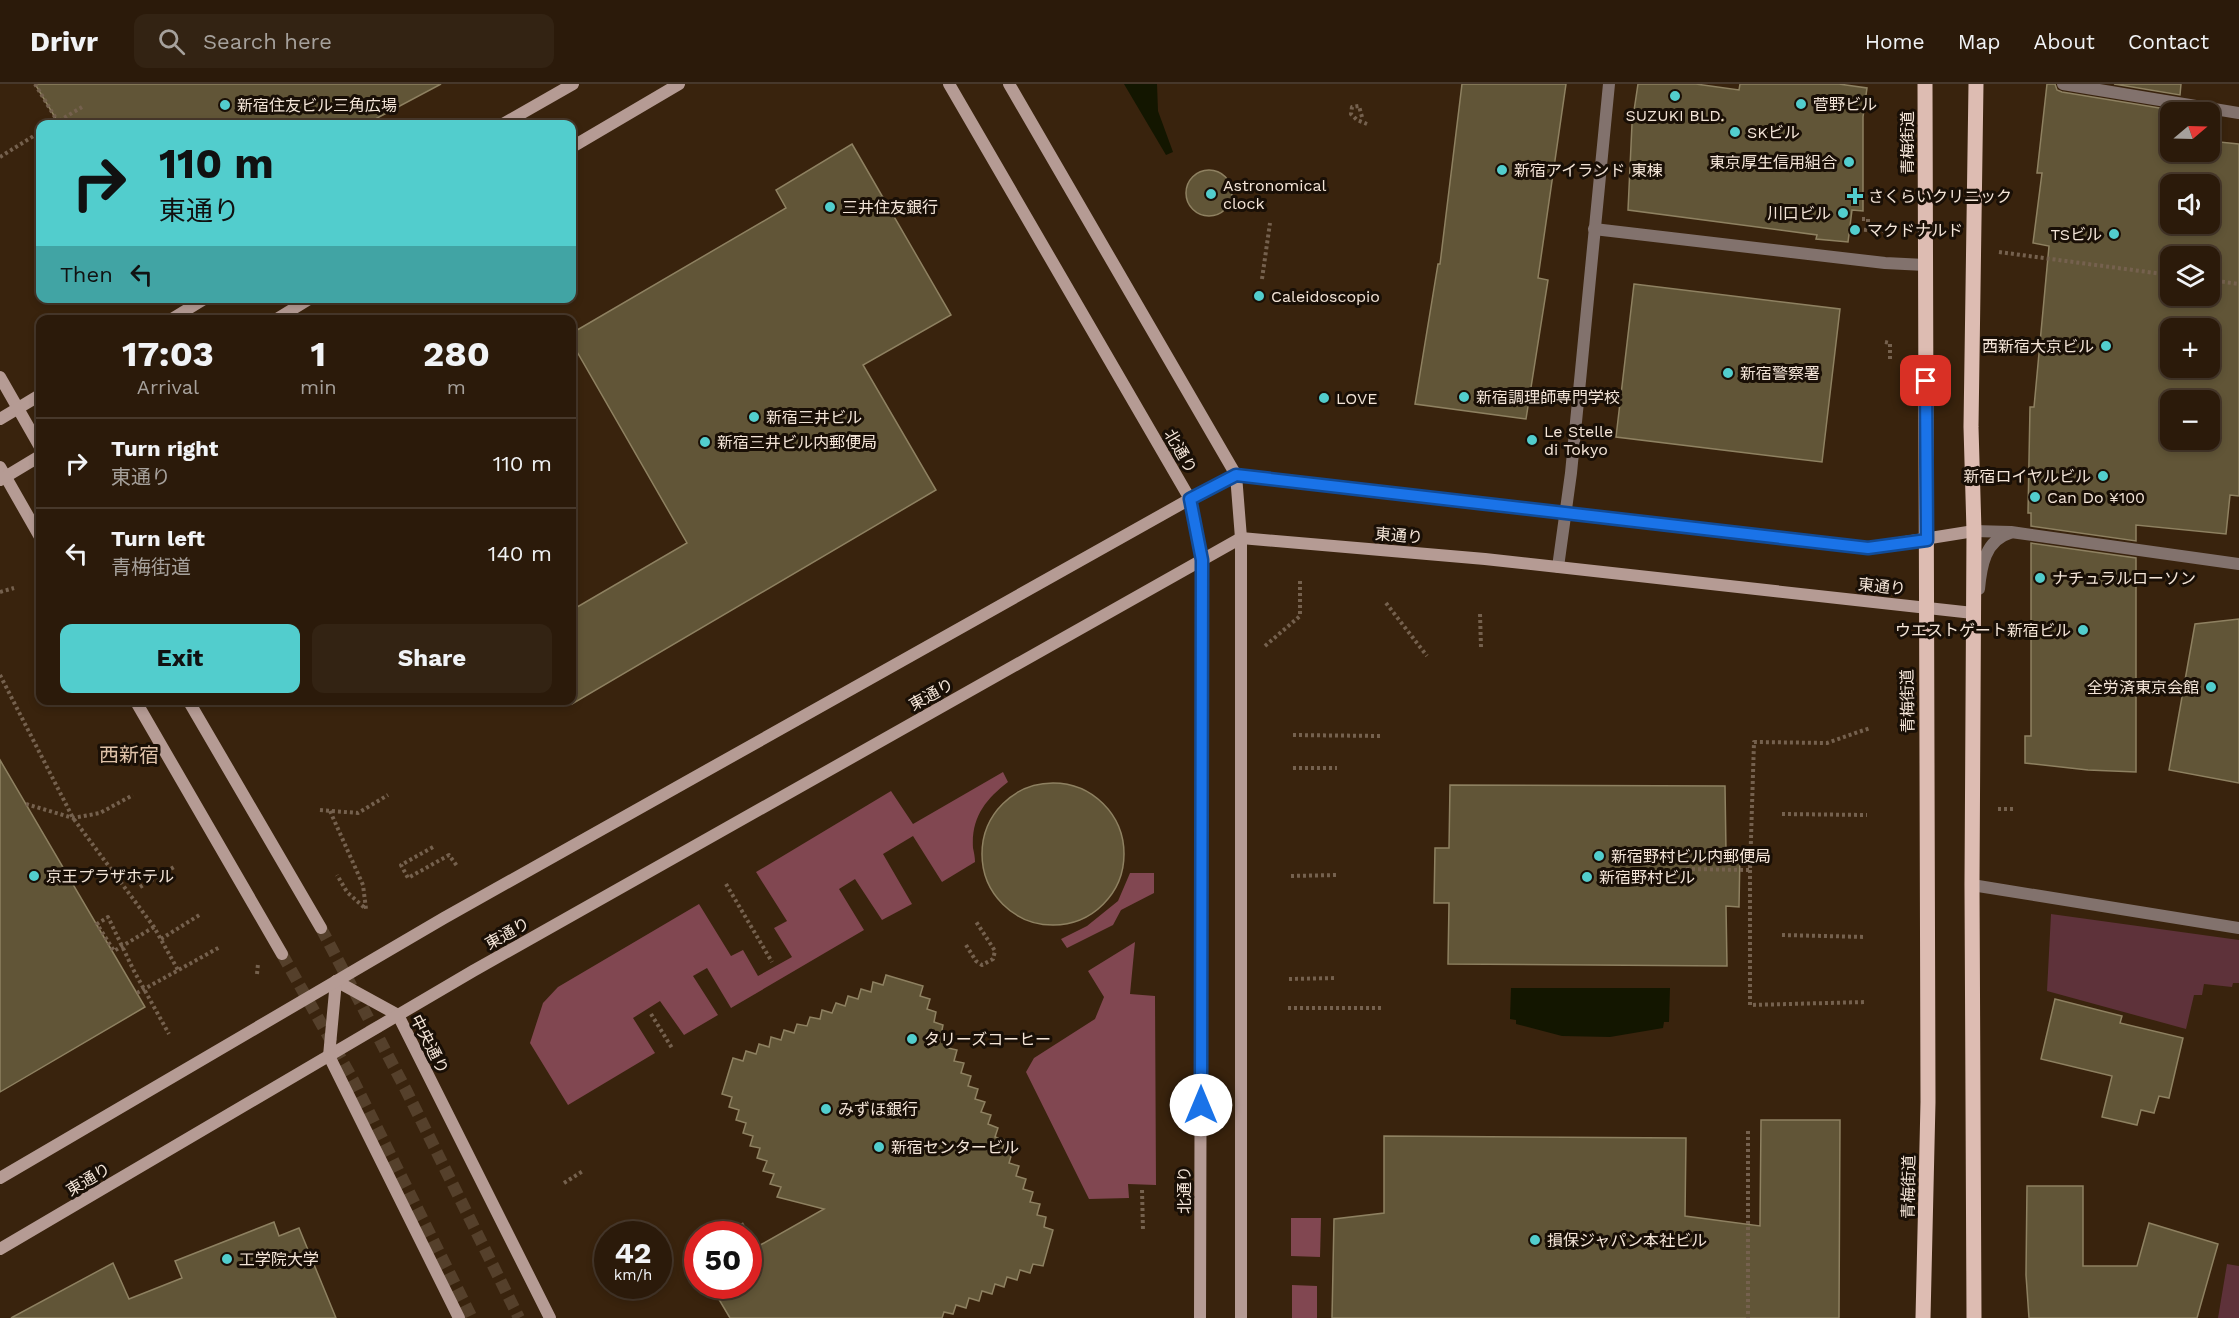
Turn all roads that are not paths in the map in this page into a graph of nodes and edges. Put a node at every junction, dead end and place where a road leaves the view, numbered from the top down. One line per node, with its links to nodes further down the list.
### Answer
1 (573, 84): 10 (main road)
2 (679, 84): 11 (main road)
3 (949, 84): 26 (main road, 北通り)
4 (1009, 84): 24 (main road)
5 (1609, 84): 12 (street)
6 (1925, 84): 13 (main road, 青梅街道)
7 (1976, 84): 29 (main road)
8 (2062, 84): 9 (street)
9 (2239, 112)
10 (510, 120)
11 (576, 145)
12 (1594, 229): 13 (street); 27 (street)
13 (1925, 265): 32 (main road, 青梅街道)
14 (198, 303): 16 (main road)
15 (303, 303): 17 (main road)
16 (178, 315)
17 (283, 315)
18 (0, 377): 21 (main road)
19 (36, 397): 20 (main road, bridge)
20 (0, 419)
21 (36, 440)
22 (36, 458): 25 (main road, bridge)
23 (0, 467): 28 (main road)
24 (1236, 475): 26 (main road); 27 (main road); 31 (main road)
25 (0, 480)
26 (1190, 499): 33 (main road, 北通り); 45 (main road)
27 (1564, 514): 32 (main road); 35 (street)
28 (36, 530)
29 (1974, 531): 30 (street); 32 (main road); 37 (main road)
30 (2011, 532): 34 (street); 38 (street)
31 (1241, 538): 33 (main road, 東通り); 35 (main road, 東通り); 53 (main road)
32 (1927, 540): 36 (main road, 青梅街道)
33 (1202, 560): 46 (main road, 東通り); 52 (main road, 北通り)
34 (2239, 564)
35 (1558, 567): 36 (main road, 東通り)
36 (1926, 608): 37 (main road, 東通り); 54 (main road, 青梅街道)
37 (1973, 613): 38 (main road)
38 (1972, 681): 41 (main road)
39 (138, 705): 44 (main road)
40 (191, 705): 42 (main road)
41 (1972, 885): 43 (street); 55 (main road)
42 (321, 928)
43 (2239, 928)
44 (282, 954)
45 (336, 981): 46 (main road, 中央通り); 47 (main road); 48 (main road)
46 (398, 1015): 47 (main road, 東通り); 51 (main road, 中央通り)
47 (329, 1056): 49 (main road, 東通り); 50 (main road)
48 (0, 1178)
49 (0, 1249)
50 (459, 1318)
51 (550, 1318)
52 (1200, 1318)
53 (1241, 1318)
54 (1923, 1318)
55 (1974, 1318)

